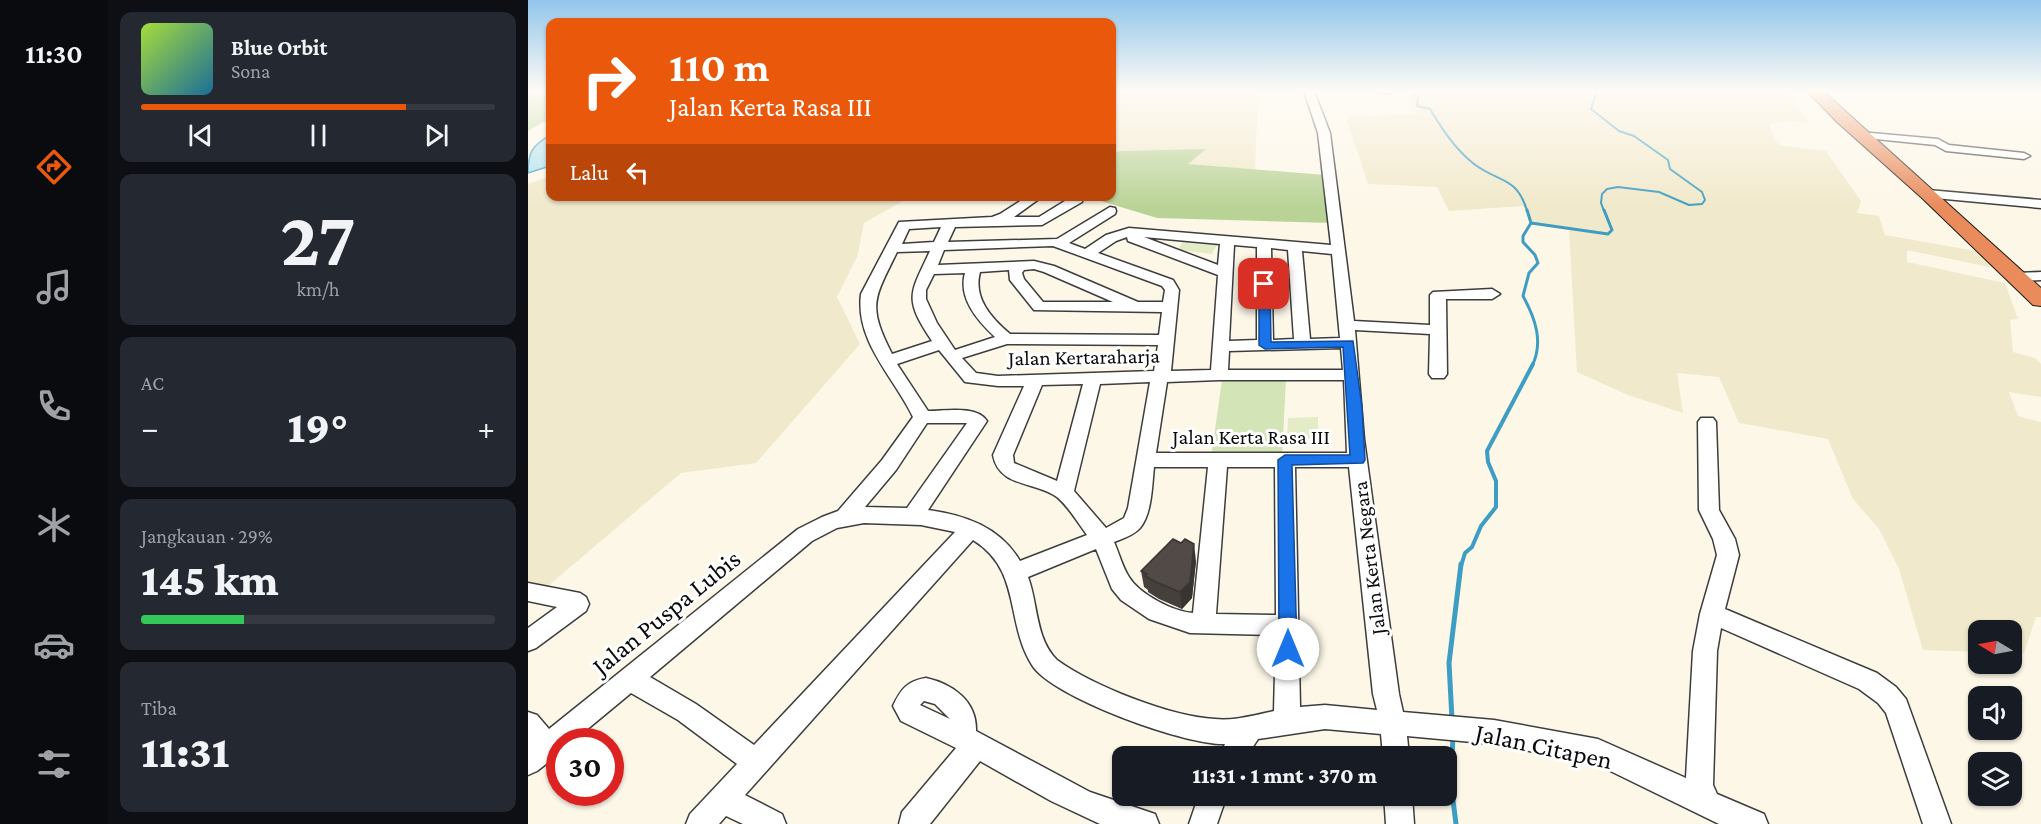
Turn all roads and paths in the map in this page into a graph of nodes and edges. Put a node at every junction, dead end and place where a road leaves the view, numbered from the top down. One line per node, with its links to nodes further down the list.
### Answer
1 (1323, 129): 19 (street, Jalan Kerta Negara)
2 (1854, 129): 3 (highway)
3 (1860, 135): 4 (street); 5 (highway)
4 (2024, 156)
5 (1928, 194): 8 (street); 26 (highway)
6 (1029, 201): 10 (street)
7 (1075, 201): 10 (street)
8 (2041, 204)
9 (1110, 211): 14 (street)
10 (993, 221): 11 (street)
11 (950, 223): 16 (street, Jalan Kertaraharja); 18 (street)
12 (1120, 234): 13 (street); 20 (street); 24 (street)
13 (1227, 240): 15 (street); 24 (street)
14 (1059, 243): 16 (street); 20 (street)
15 (1264, 243): 17 (street); 36 (street)
16 (939, 245): 18 (street); 23 (street, Jalan Kertaraharja)
17 (1295, 246): 19 (street); 37 (street)
18 (893, 248): 40 (street)
19 (1338, 250): 31 (street, Jalan Kerta Negara)
20 (1088, 253): 30 (street)
21 (1020, 265): 22 (street); 29 (street); 29 (street)
22 (974, 267): 23 (street); 33 (street)
23 (928, 270): 39 (street, Jalan Kertaraharja)
24 (1224, 272): 38 (street)
25 (2041, 276): 26 (street)
26 (2017, 277): 28 (highway)
27 (1492, 294): 32 (street)
28 (2041, 300)
29 (1136, 307): 30 (street)
30 (1170, 307): 34 (street)
31 (1346, 325): 32 (street); 35 (street, Jalan Kerta Negara)
32 (1439, 330): 41 (street)
33 (1006, 339): 34 (street); 39 (street)
34 (1167, 340): 44 (street)
35 (1348, 343): 37 (street); 43 (street, Jalan Kerta Negara)
36 (1265, 345): 37 (street); 38 (street)
37 (1302, 345)
38 (1221, 346): 42 (street)
39 (947, 349): 40 (street); 46 (street, Jalan Kertaraharja)
40 (888, 361): 47 (street)
41 (1438, 374)
42 (1219, 375): 43 (street, Jalan Kertaraharja); 44 (street, Jalan Kertaraharja)
43 (1352, 375): 52 (street, Jalan Kerta Negara)
44 (1160, 378): 45 (street, Jalan Kertaraharja); 49 (street)
45 (1093, 379): 46 (street, Jalan Kertaraharja); 53 (street)
46 (1032, 380): 53 (street)
47 (922, 417): 54 (street); 55 (street)
48 (1707, 422): 60 (street)
49 (1146, 460): 50 (street, Jalan Kerta Rasa III); 57 (street)
50 (1218, 460): 51 (street, Jalan Kerta Rasa III); 61 (street)
51 (1285, 460): 52 (street, Jalan Kerta Rasa III); 62 (street)
52 (1358, 460): 66 (street, Jalan Kerta Negara)
53 (1064, 492): 57 (street)
54 (846, 516): 55 (street); 64 (street, Jalan Puspa Lubis)
55 (913, 516): 56 (street)
56 (971, 528): 58 (street); 72 (street)
57 (1102, 538): 58 (street); 61 (street)
58 (1016, 572): 68 (street, Jalan Citapen)
59 (528, 592): 63 (street)
60 (1712, 614): 76 (street); 85 (street)
61 (1204, 624): 62 (street)
62 (1288, 625): 65 (street)
63 (528, 641)
64 (630, 679): 71 (street, Jalan Puspa Lubis); 72 (street)
65 (1287, 720): 66 (street, Jalan Citapen); 68 (street, Jalan Citapen)
66 (1393, 722): 70 (street, Jalan Kerta Negara); 76 (street, Jalan Citapen)
67 (528, 724): 71 (street)
68 (1250, 729): 69 (street)
69 (1239, 746)
70 (1394, 746)
71 (537, 754)
72 (757, 763): 73 (street)
73 (723, 799): 79 (street); 80 (street)
74 (1210, 806): 82 (street)
75 (1399, 806): 83 (street)
76 (1711, 812): 84 (street, Jalan Citapen)
77 (1102, 819): 78 (street); 81 (street)
78 (913, 823)
79 (700, 824)
80 (772, 824)
81 (1145, 824)
82 (1203, 824)
83 (1400, 824)
84 (1754, 824)
85 (1937, 824)

